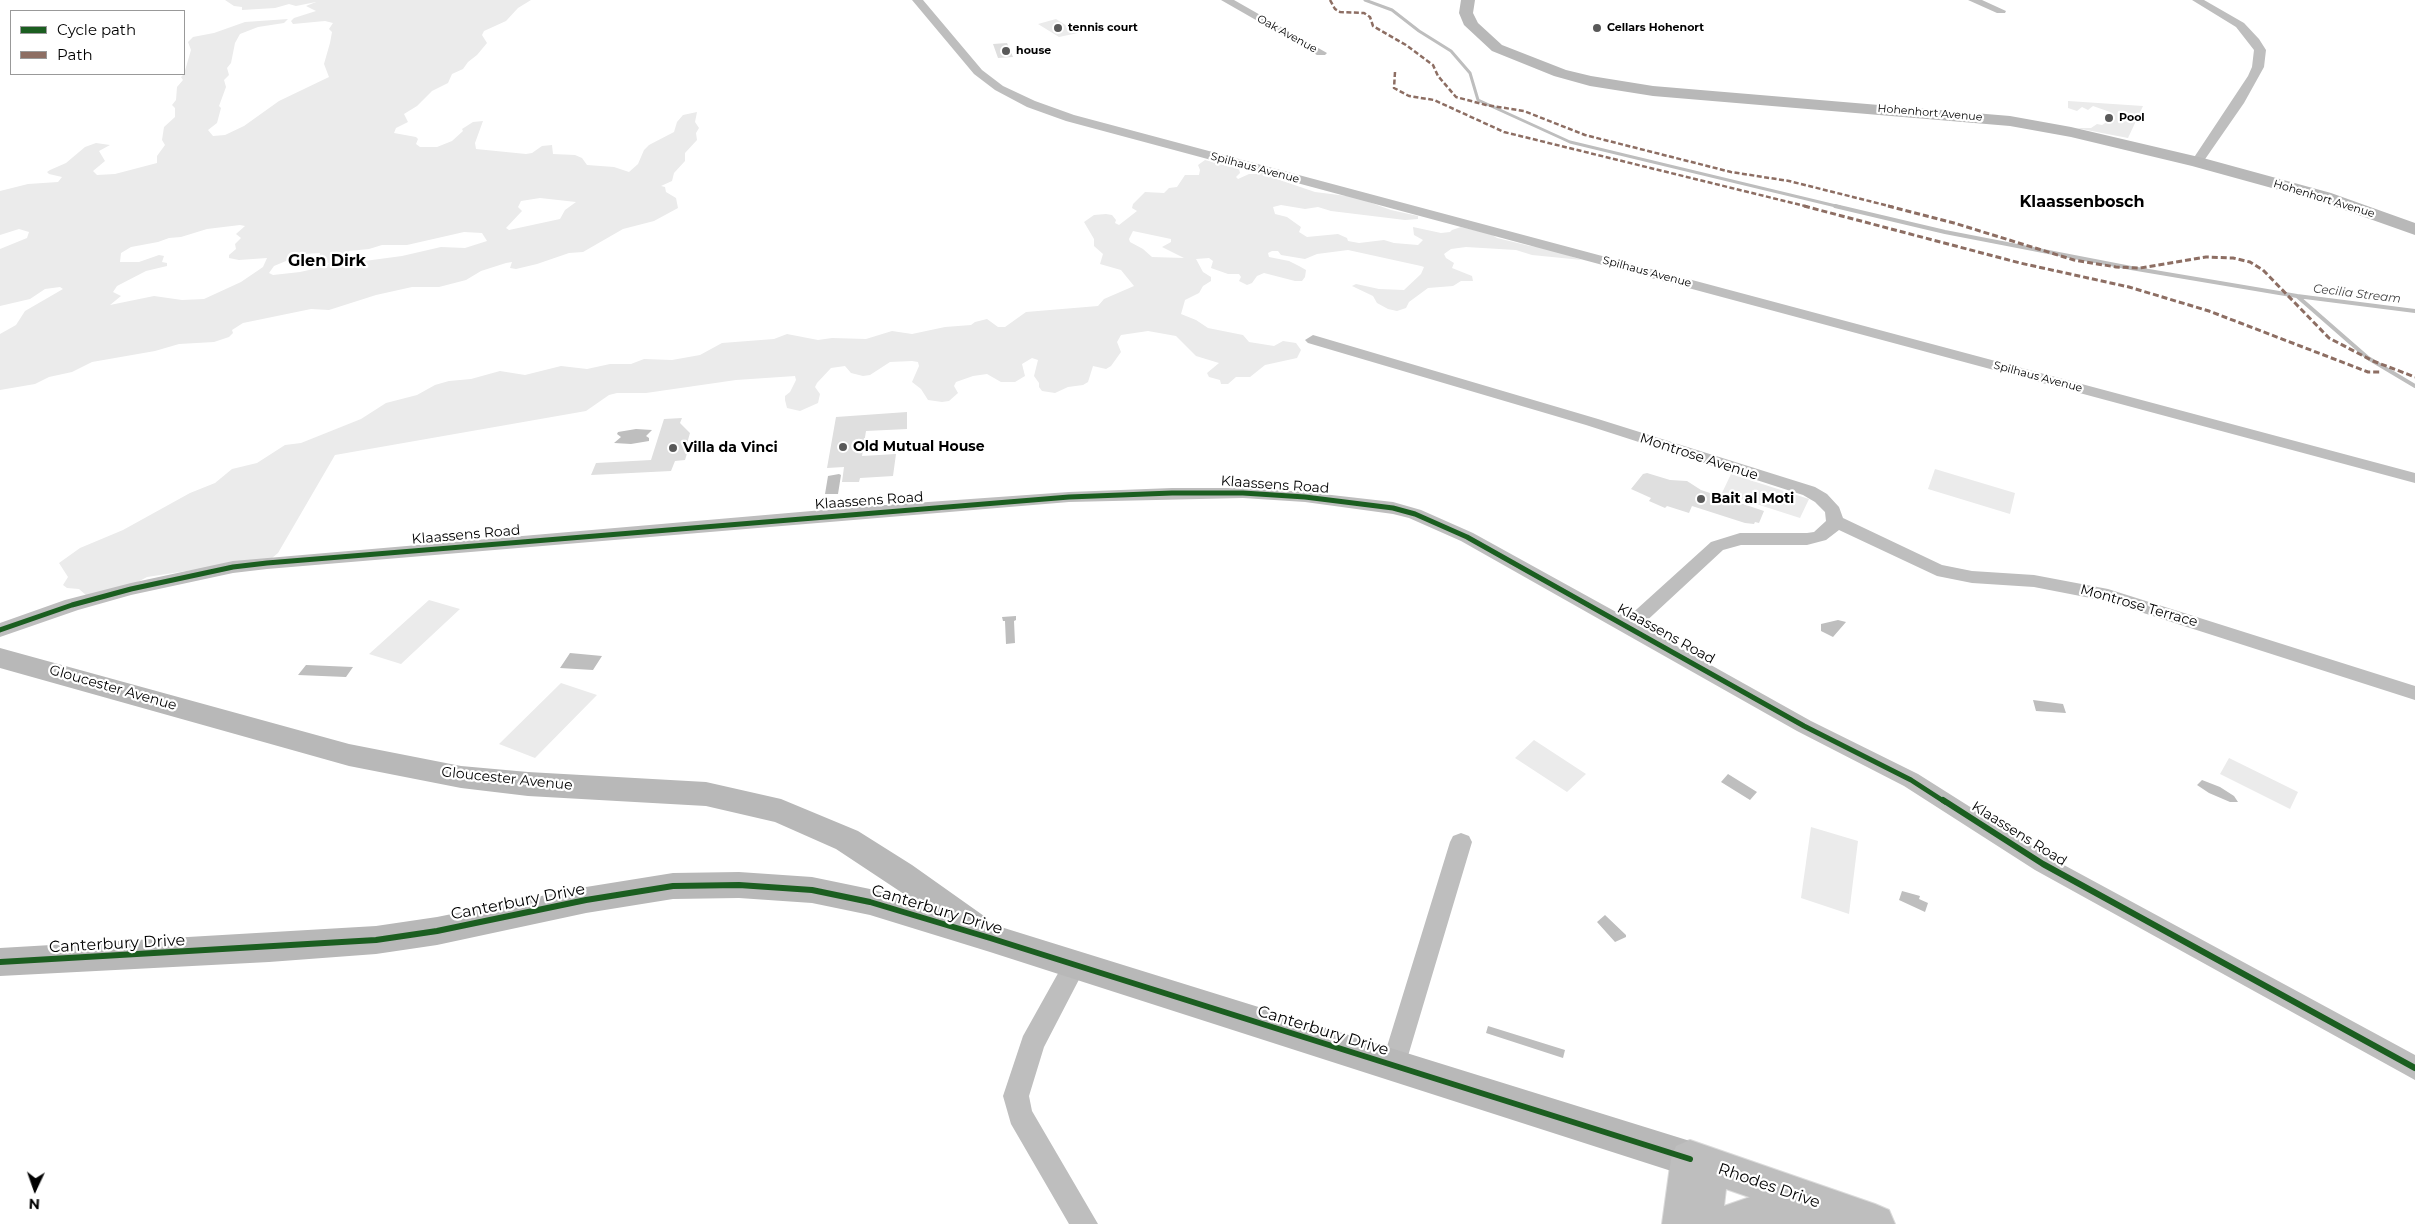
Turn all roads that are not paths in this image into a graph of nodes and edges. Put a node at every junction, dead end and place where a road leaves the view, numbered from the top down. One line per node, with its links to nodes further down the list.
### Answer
1 (917, 0): 11 (street, Spilhaus Avenue)
2 (1226, 0): 7 (street, Oak Avenue)
3 (1468, 0): 8 (street, Hohenhort Avenue)
4 (1973, 0): 6 (street)
5 (2197, 0): 8 (street)
6 (2001, 11)
7 (1321, 53)
8 (2197, 162): 9 (street, Hohenhort Avenue)
9 (2415, 229)
10 (1313, 340): 12 (street, Montrose Avenue)
11 (2415, 478)
12 (1835, 521): 13 (street); 16 (street, Montrose Terrace)
13 (1630, 627): 14 (street, Klaassens Road); 22 (street, Klaassens Road)
14 (0, 630)
15 (0, 658): 18 (street, Gloucester Avenue)
16 (2415, 693)
17 (1461, 842): 21 (street)
18 (990, 938): 19 (street, Canterbury Drive); 20 (street, Canterbury Drive)
19 (0, 962)
20 (1074, 966): 21 (street, Canterbury Drive); 24 (street)
21 (1392, 1066): 23 (street, Canterbury Drive)
22 (2415, 1068)
23 (1700, 1162): 25 (main road); 26 (main road); 29 (main road, Rhodes Drive)
24 (1084, 1224)
25 (1682, 1224)
26 (1703, 1224)
27 (1730, 1224): 28 (main road)
28 (1817, 1224)
29 (1875, 1224)

